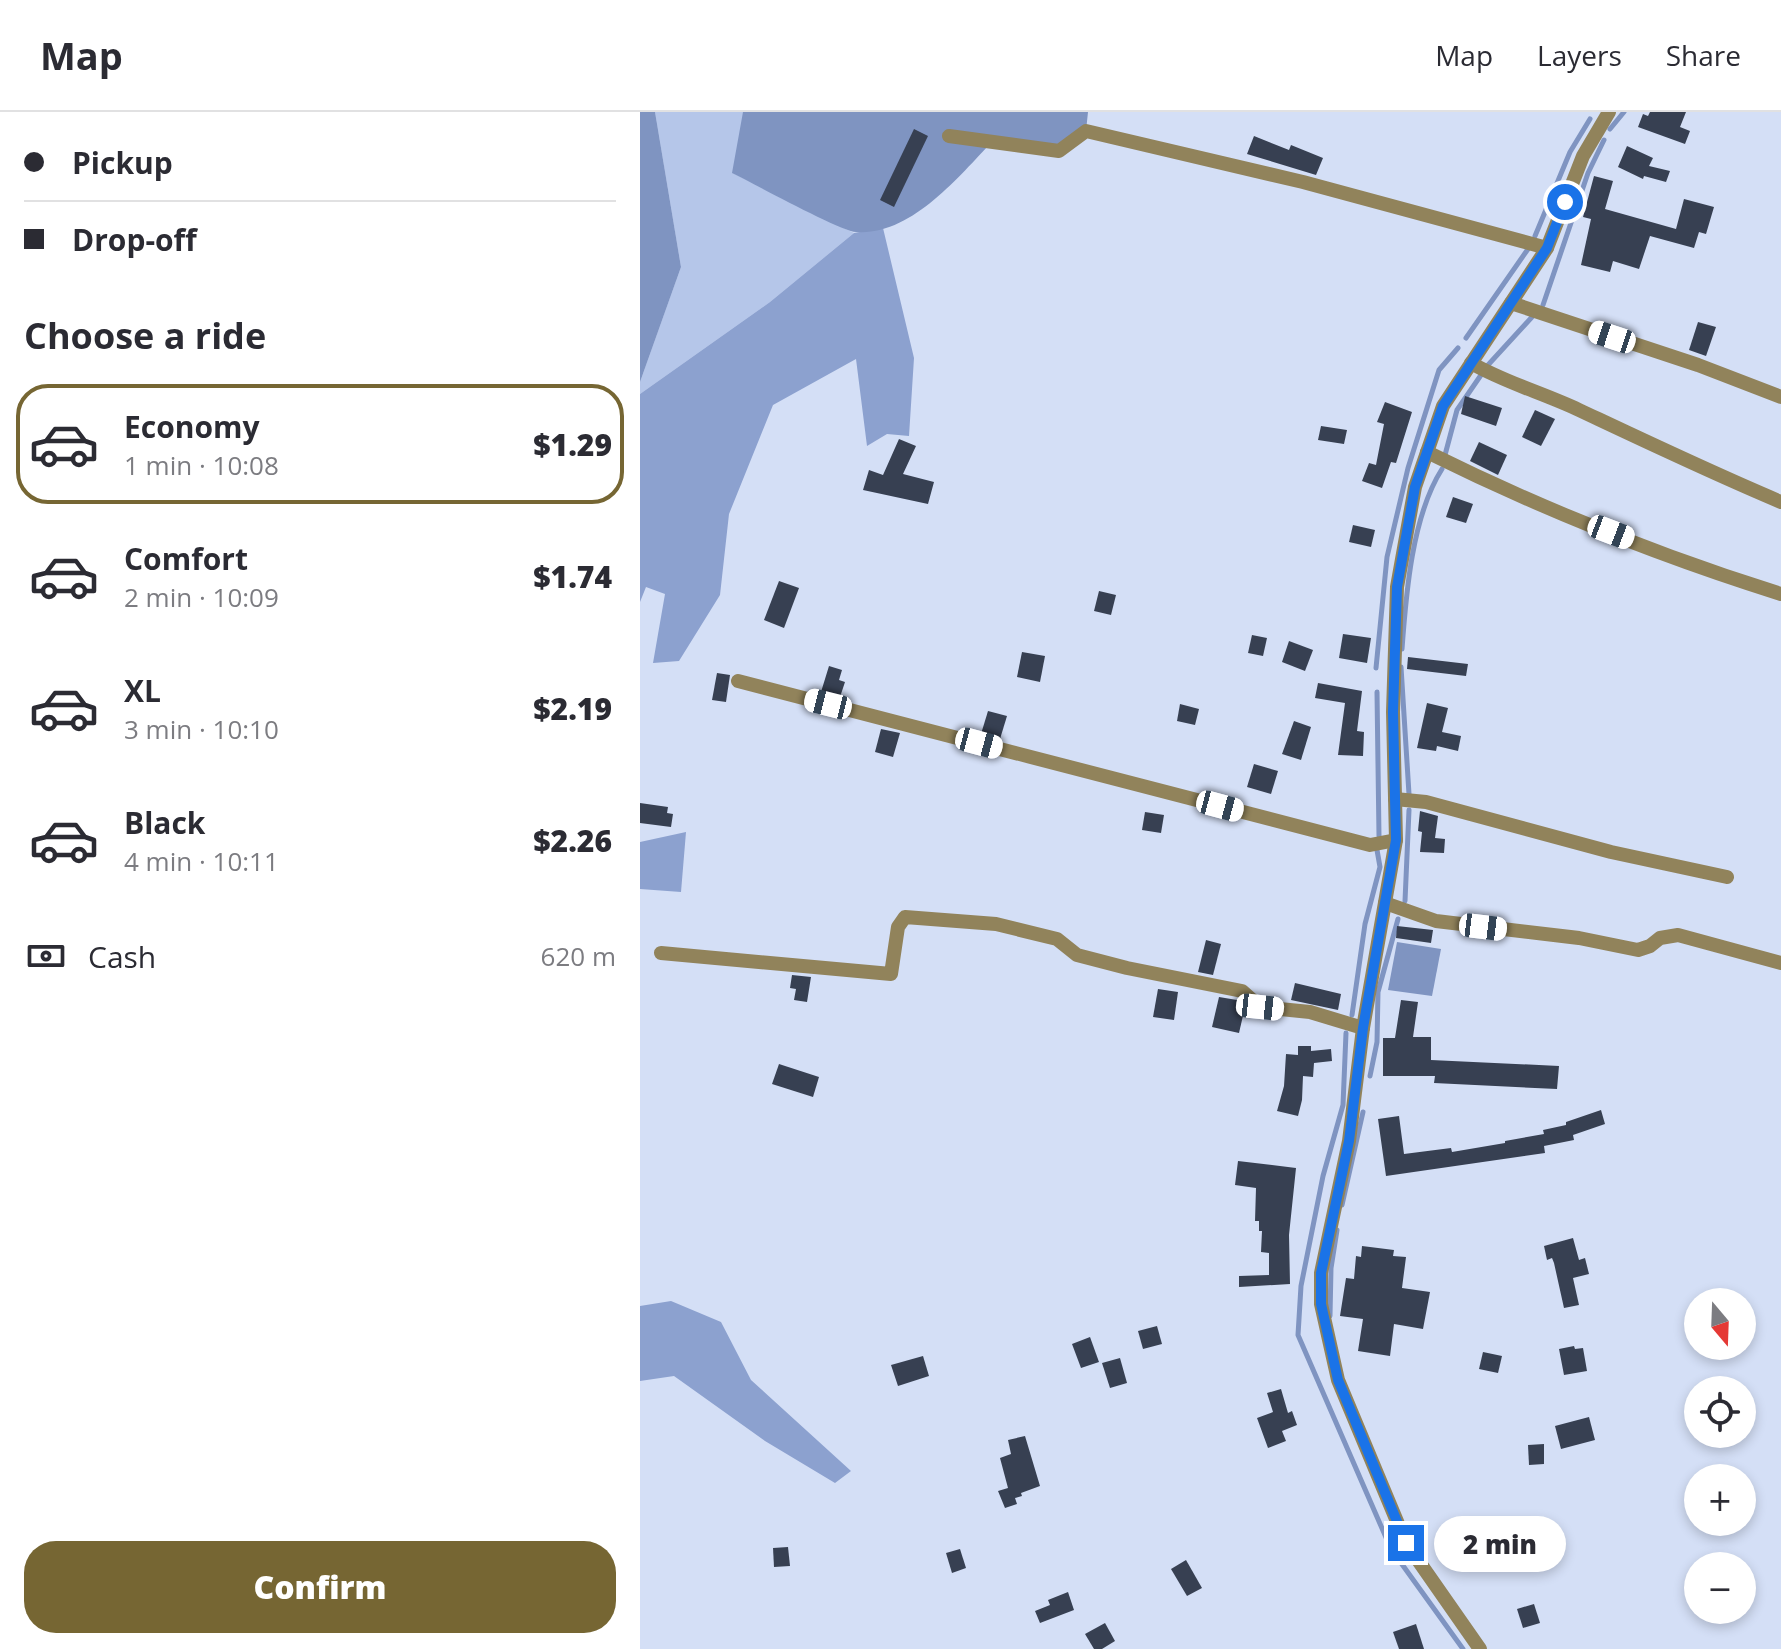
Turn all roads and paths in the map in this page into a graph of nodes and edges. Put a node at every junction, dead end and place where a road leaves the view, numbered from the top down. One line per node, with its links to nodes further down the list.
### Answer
1 (1609, 112): 3 (street)
2 (949, 136): 3 (street)
3 (1547, 248): 4 (street)
4 (1511, 303): 5 (street); 6 (street)
5 (1471, 363): 7 (street); 8 (street)
6 (1781, 397)
7 (1427, 452): 9 (street); 11 (street)
8 (1781, 502)
9 (1781, 594)
10 (738, 681): 12 (street)
11 (1395, 799): 12 (street); 13 (street)
12 (1396, 840): 14 (street)
13 (1727, 877)
14 (1385, 903): 16 (street); 17 (street)
15 (661, 953): 17 (street)
16 (1781, 963)
17 (1363, 1028): 18 (street)
18 (1480, 1649)

